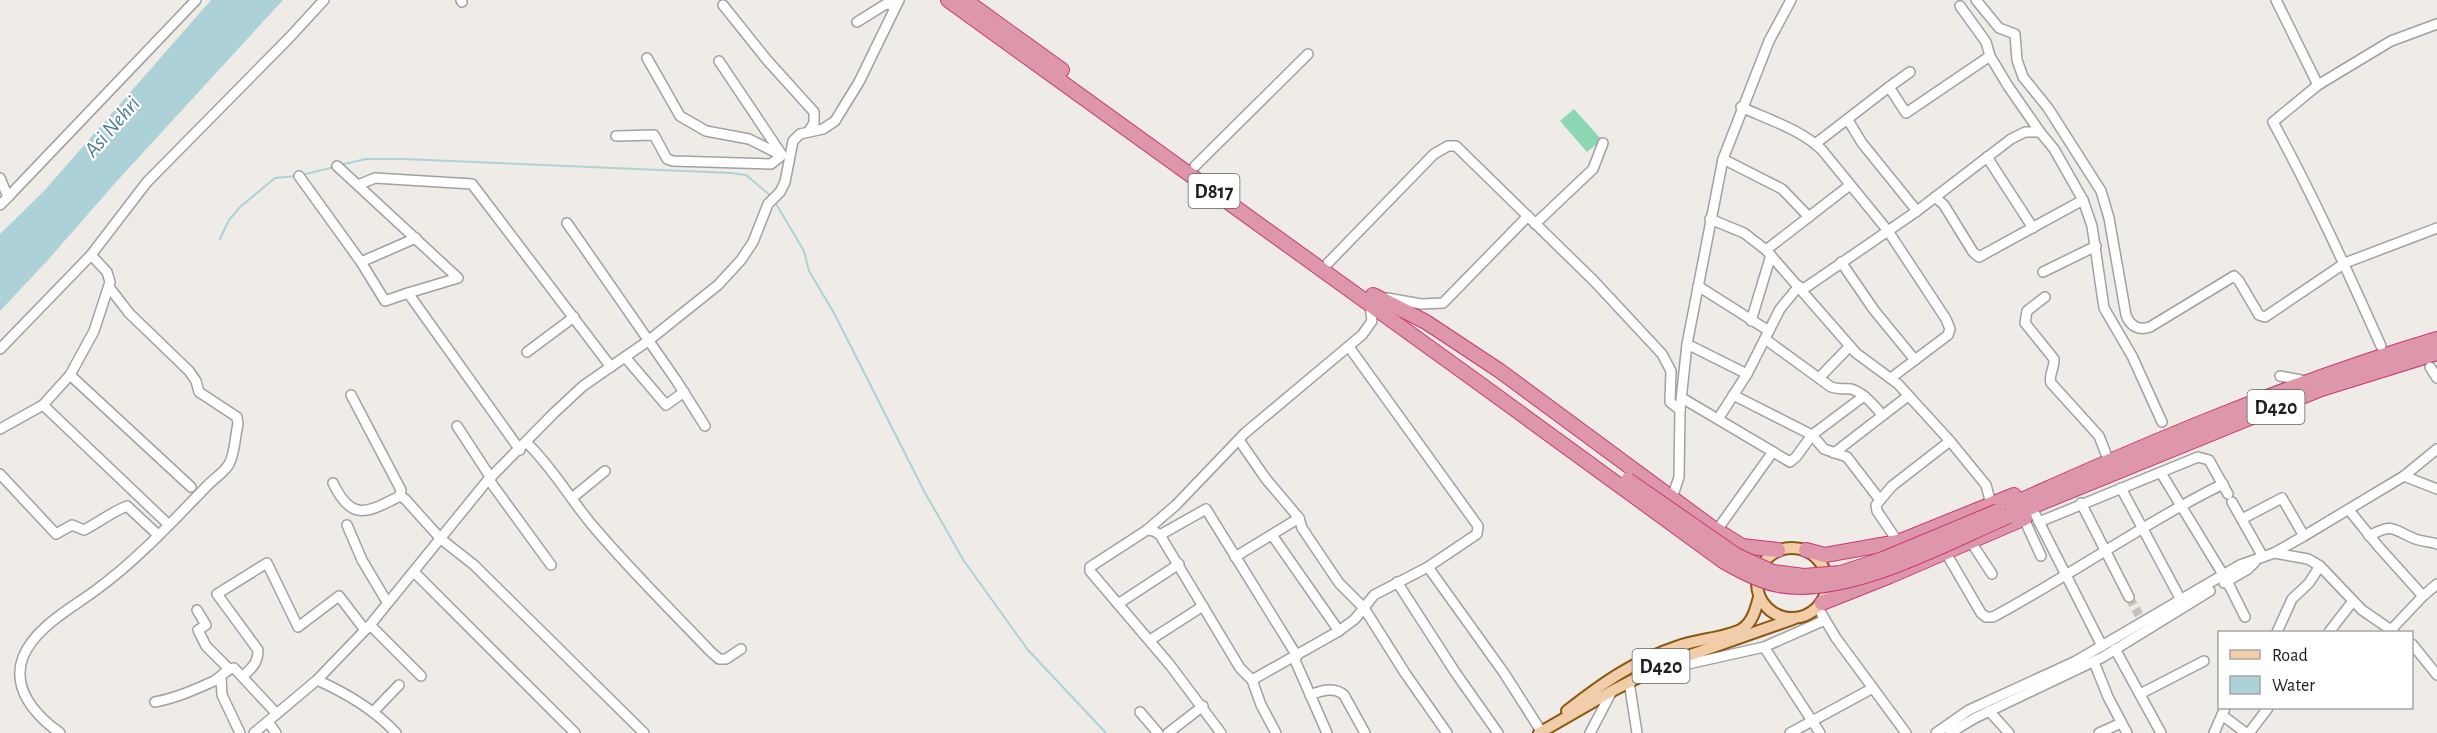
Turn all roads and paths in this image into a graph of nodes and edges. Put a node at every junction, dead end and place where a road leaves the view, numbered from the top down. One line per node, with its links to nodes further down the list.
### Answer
1 (196, 0): 36 (street)
2 (324, 0): 51 (street)
3 (965, 0): 31 (highway, D817)
4 (1791, 0): 20 (street)
5 (1976, 0): 65 (street)
6 (2276, 0): 18 (street)
7 (950, 1): 62 (highway, D817)
8 (897, 3): 11 (street); 22 (street)
9 (723, 5): 22 (street)
10 (1960, 6): 14 (street)
11 (857, 22)
12 (2437, 24): 18 (street)
13 (1308, 54): 31 (street)
14 (1990, 56): 19 (street); 23 (street)
15 (647, 58): 28 (street)
16 (719, 61): 28 (street)
17 (1910, 72): 19 (street)
18 (2318, 85): 55 (street)
19 (1889, 87): 21 (street)
20 (1742, 107): 26 (street); 29 (street)
21 (1848, 120): 26 (street); 40 (street)
22 (809, 131): 28 (street)
23 (2040, 132): 27 (street); 38 (street)
24 (616, 136): 28 (street)
25 (1603, 143): 43 (street)
26 (1815, 144): 35 (street)
27 (1987, 157): 37 (street); 45 (street)
28 (786, 158): 68 (street)
29 (1723, 159): 41 (street); 42 (street)
30 (337, 166): 34 (street)
31 (1195, 166): 54 (highway, D817)
32 (299, 176): 52 (street)
33 (0, 178): 36 (street)
34 (358, 185): 48 (street); 63 (street)
35 (1850, 185): 41 (street); 47 (street)
36 (8, 197): 39 (street)
37 (1935, 197): 40 (street); 45 (street)
38 (2083, 200): 45 (street); 49 (street)
39 (0, 205)
40 (1917, 211): 47 (street)
41 (1809, 217): 50 (street)
42 (1710, 219): 50 (street); 57 (street)
43 (1532, 220): 54 (street); 62 (street); 95 (street)
44 (567, 224): 68 (street)
45 (2033, 228)
46 (2437, 228): 55 (street)
47 (1888, 231): 53 (street); 78 (street)
48 (416, 238): 52 (street); 60 (street)
49 (2096, 246): 56 (street); 73 (street)
50 (1769, 252): 59 (street); 64 (street)
51 (91, 255): 58 (street); 74 (street)
52 (361, 262): 60 (street)
53 (1841, 262): 59 (street); 78 (street)
54 (1328, 263): 62 (highway, D817)
55 (2345, 264): 65 (street); 71 (street)
56 (2043, 272)
57 (1698, 286): 64 (street); 69 (street)
58 (109, 287): 82 (street); 131 (street)
59 (1800, 288): 66 (street); 70 (street)
60 (408, 293): 105 (street)
61 (2044, 297): 109 (street)
62 (1371, 299): 72 (street); 109 (highway, D817, bridge); 122 (highway)
63 (574, 317): 75 (street); 79 (street)
64 (1751, 321): 66 (street)
65 (2129, 322): 73 (street)
66 (1767, 335): 81 (street); 84 (street)
67 (2437, 339): 87 (highway, D420)
68 (648, 341): 77 (street); 88 (street)
69 (1687, 344): 81 (street); 93 (street)
70 (1850, 346): 84 (street); 85 (street)
71 (2381, 346)
72 (1349, 347): 103 (street); 156 (street)
73 (2127, 347): 98 (street)
74 (0, 349)
75 (527, 352)
76 (2437, 353): 109 (highway, D420)
77 (625, 357): 79 (street); 88 (street)
78 (1915, 360): 85 (street)
79 (611, 367): 105 (street)
80 (2430, 367): 86 (street)
81 (1747, 374): 90 (street)
82 (70, 375): 94 (street); 117 (street)
83 (2280, 376): 87 (street)
84 (1819, 378): 91 (street)
85 (1891, 378): 92 (street)
86 (2437, 378)
87 (2308, 381): 109 (highway, D420)
88 (684, 392): 100 (street)
89 (351, 395): 120 (street)
90 (1733, 395): 97 (street); 102 (street)
91 (1864, 396): 96 (street); 102 (street)
92 (1908, 396): 96 (street); 104 (street)
93 (1682, 398): 95 (street); 97 (street)
94 (43, 405): 101 (street); 131 (street)
95 (1680, 410): 122 (street)
96 (1882, 415): 108 (street)
97 (1718, 419): 107 (street)
98 (2162, 422)
99 (457, 426): 114 (street)
100 (705, 426)
101 (0, 429)
102 (1812, 435): 107 (street); 108 (street)
103 (1239, 440): 128 (street); 134 (street)
104 (1950, 441): 123 (street); 124 (street)
105 (523, 446): 114 (street); 121 (street)
106 (2437, 449): 113 (street)
107 (1772, 453): 135 (street)
108 (1834, 453): 123 (street)
109 (2115, 460): 124 (highway, D420); 129 (highway, D420)
110 (605, 471): 121 (street)
111 (2161, 473): 116 (street); 118 (street); 126 (street)
112 (0, 474): 136 (street)
113 (2404, 476): 119 (street); 127 (street)
114 (490, 479): 141 (street); 154 (street)
115 (333, 483): 120 (street)
116 (2223, 484): 126 (street); 130 (street)
117 (191, 487)
118 (2121, 488): 125 (street); 133 (street)
119 (2437, 489)
120 (400, 496): 141 (street)
121 (572, 498): 188 (street)
122 (1672, 498): 135 (highway)
123 (1880, 500): 142 (street)
124 (1991, 504): 142 (highway, D420)
125 (2081, 504): 129 (street); 147 (street)
126 (2181, 505): 133 (street); 160 (street)
127 (2349, 510): 139 (street); 140 (street)
128 (1299, 518): 138 (street); 172 (street)
129 (2032, 518): 143 (highway, D420); 150 (street); 159 (street)
130 (2242, 519): 139 (street); 152 (street)
131 (169, 525): 136 (street)
132 (347, 525): 168 (street)
133 (2144, 529): 147 (street); 166 (street)
134 (1147, 530): 137 (street); 169 (street)
135 (1717, 530): 145 (highway)
136 (158, 535): 220 (street)
137 (1160, 535): 151 (street); 153 (street)
138 (1272, 535): 151 (street); 179 (street)
139 (2304, 536): 148 (street)
140 (2369, 536): 144 (street); 163 (street)
141 (441, 539): 157 (street); 226 (street)
142 (1898, 542): 146 (highway, D420)
143 (1971, 543): 149 (highway, D420); 158 (street)
144 (2437, 544)
145 (1778, 550): 146 (main road); 164 (main road)
146 (1806, 550): 170 (main road)
147 (2105, 552): 159 (street); 165 (street)
148 (2274, 552): 152 (street); 155 (street)
149 (1946, 553): 159 (street); 170 (highway, D420)
150 (2041, 556)
151 (1235, 557): 190 (street)
152 (2260, 558): 160 (street)
153 (1179, 564): 169 (street); 171 (street)
154 (551, 565)
155 (2320, 566): 167 (street); 180 (street)
156 (1428, 567): 161 (street); 219 (street)
157 (414, 572): 168 (street); 225 (street)
158 (1992, 574)
159 (2066, 574): 186 (street)
160 (2225, 579): 166 (street); 174 (street); 177 (street)
161 (1397, 582): 172 (street); 234 (street)
162 (2437, 584): 163 (street)
163 (2423, 596): 183 (street)
164 (1760, 597): 175 (main road); 219 (main road, D420)
165 (2129, 597)
166 (2181, 600): 177 (street)
167 (2353, 601): 181 (street); 182 (street)
168 (387, 603): 178 (street)
169 (1118, 604): 184 (street)
170 (1820, 605): 175 (main road); 176 (street)
171 (1203, 606): 184 (street); 200 (street)
172 (1365, 608): 179 (street); 233 (street)
173 (197, 610): 194 (street)
174 (2245, 617)
175 (1793, 619): 201 (main road, D420)
176 (1825, 620): 187 (street); 203 (street)
177 (2143, 623): 186 (street); 189 (street)
178 (367, 628): 196 (street); 197 (street); 199 (street)
179 (1339, 631): 190 (street)
180 (2278, 631)
181 (2330, 631)
182 (2390, 631)
183 (2392, 631)
184 (1150, 640): 208 (street)
185 (2413, 645): 195 (street)
186 (2102, 646): 241 (street)
187 (1764, 647): 193 (street); 217 (street)
188 (741, 649)
189 (2115, 649): 192 (street); 205 (street)
190 (1295, 657): 200 (street); 206 (street)
191 (2204, 661): 205 (street)
192 (2094, 662): 210 (street); 218 (street)
193 (1688, 664)
194 (229, 669): 196 (street); 198 (street)
195 (2437, 675)
196 (243, 676): 214 (street)
197 (421, 676)
198 (220, 677): 207 (street); 221 (street)
199 (317, 680): 211 (street); 214 (street)
200 (1252, 680): 230 (street)
201 (1629, 682): 204 (main road, D420); 215 (street)
202 (399, 685): 211 (street)
203 (1873, 688): 217 (street); 240 (street)
204 (1612, 691): 219 (main road, D420); 235 (street)
205 (2140, 694): 246 (street)
206 (1310, 695): 231 (street); 232 (street)
207 (155, 702)
208 (1203, 706): 228 (street); 229 (street)
209 (2267, 709): 248 (street)
210 (1989, 711): 242 (street); 243 (street)
211 (374, 712): 224 (street)
212 (1140, 712): 227 (street)
213 (2223, 712): 247 (street); 248 (street)
214 (276, 713): 216 (street)
215 (1636, 720): 236 (street); 237 (street)
216 (268, 722): 222 (street); 223 (street)
217 (1812, 722): 238 (street); 239 (street)
218 (2121, 723): 244 (street); 245 (street)
219 (1539, 732)
220 (60, 733)
221 (240, 733)
222 (254, 733)
223 (276, 733)
224 (396, 733)
225 (575, 733)
226 (644, 733)
227 (1158, 733)
228 (1168, 733)
229 (1221, 733)
230 (1276, 733)
231 (1327, 733)
232 (1365, 733)
233 (1447, 733)
234 (1498, 733)
235 (1590, 733)
236 (1637, 733)
237 (1644, 733)
238 (1790, 733)
239 (1820, 733)
240 (1906, 733)
241 (1936, 733)
242 (1950, 733)
243 (2009, 733)
244 (2098, 733)
245 (2127, 733)
246 (2161, 733)
247 (2214, 733)
248 (2247, 733)

